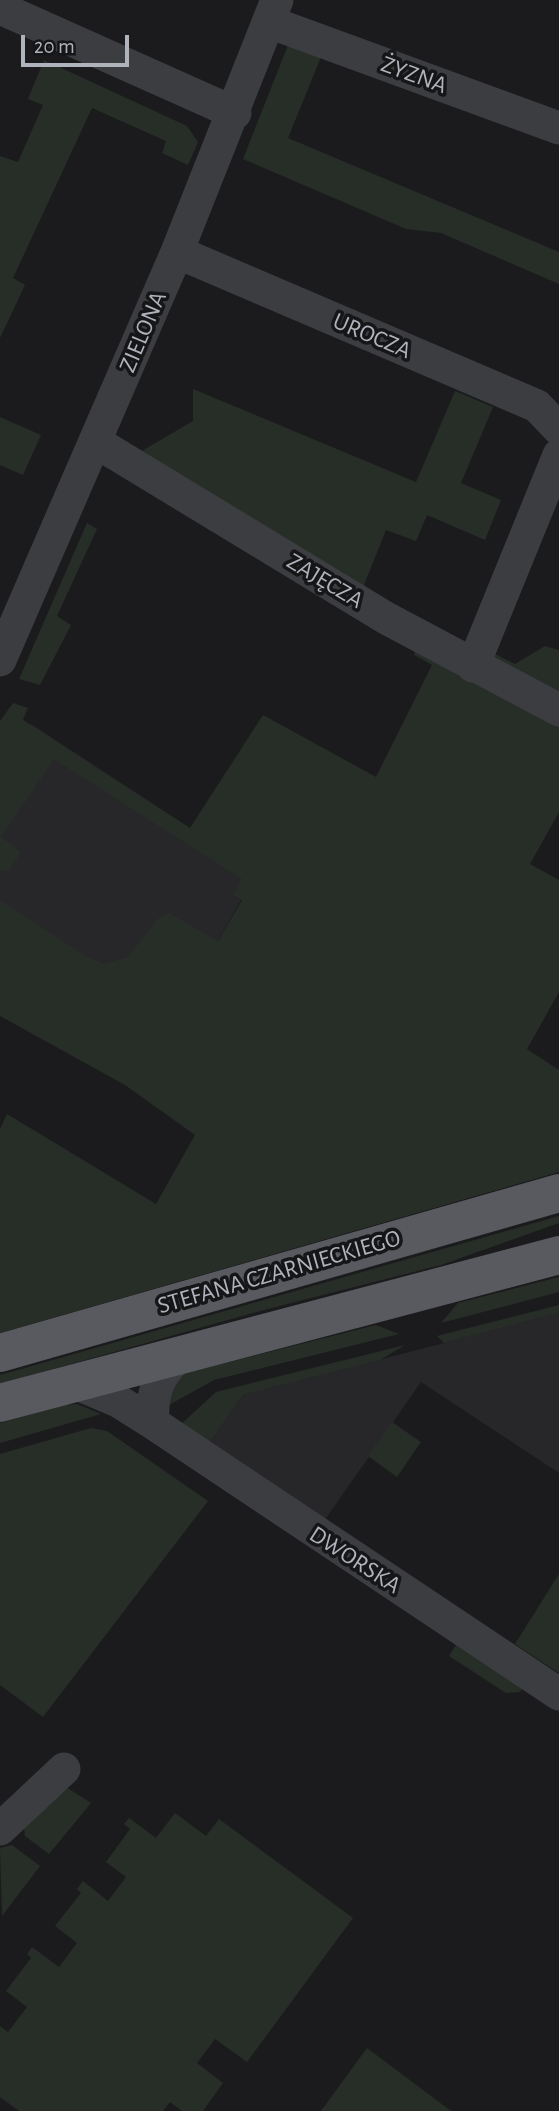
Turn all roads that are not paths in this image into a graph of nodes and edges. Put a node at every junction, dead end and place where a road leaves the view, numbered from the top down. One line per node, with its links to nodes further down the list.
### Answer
1 (0, 8): 3 (street)
2 (273, 11): 3 (street, ZIELONA); 4 (street, ŻYZNA)
3 (235, 113): 5 (street, ZIELONA)
4 (559, 128)
5 (177, 253): 6 (street, UROCZA); 7 (street, ZIELONA)
6 (559, 429)
7 (96, 442): 9 (street, ZIELONA); 10 (street, ZAJĘCZA)
8 (559, 455): 10 (street)
9 (0, 660)
10 (473, 666): 11 (street, ZAJĘCZA)
11 (559, 710)
12 (559, 1194): 15 (main road, STEFANA CZARNIECKIEGO)
13 (559, 1255): 14 (main road, STEFANA CZARNIECKIEGO)
14 (185, 1352): 16 (main road, STEFANA CZARNIECKIEGO); 18 (street)
15 (0, 1353)
16 (73, 1382): 17 (main road, STEFANA CZARNIECKIEGO); 18 (street, DWORSKA)
17 (0, 1403)
18 (153, 1423): 19 (street, DWORSKA)
19 (559, 1694)
20 (64, 1769): 21 (street)
21 (0, 1829)

